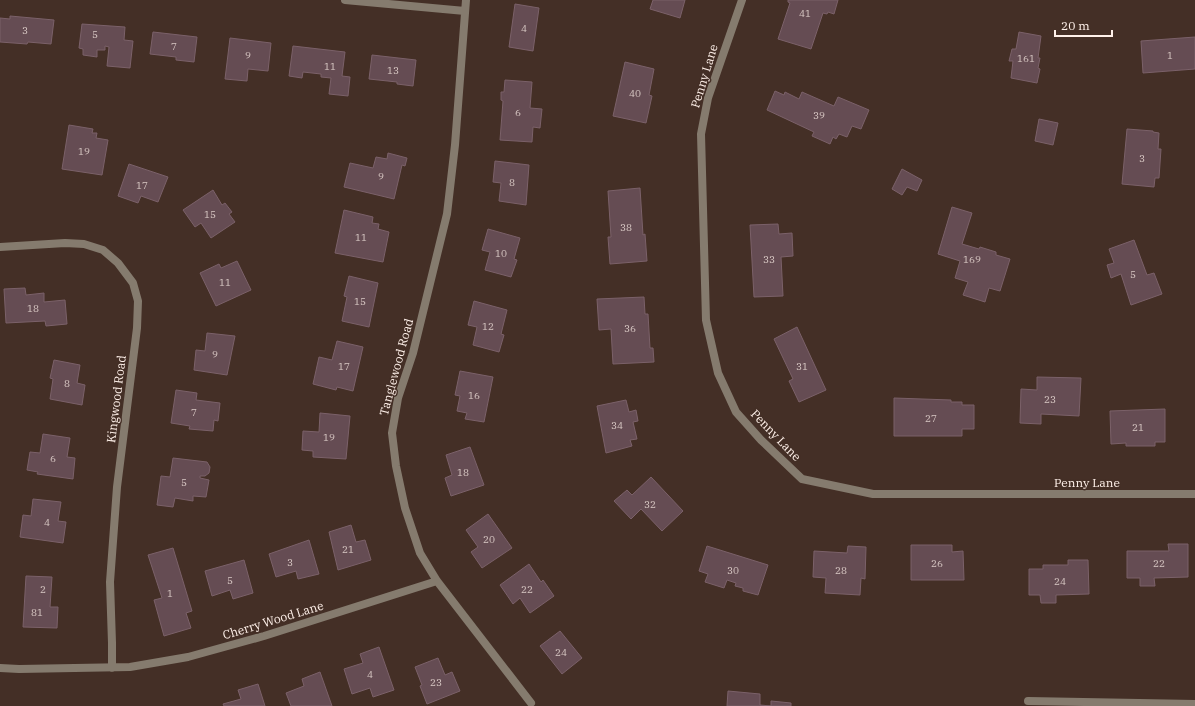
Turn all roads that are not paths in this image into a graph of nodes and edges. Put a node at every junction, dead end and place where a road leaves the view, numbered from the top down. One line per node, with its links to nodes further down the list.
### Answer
1 (345, 0): 4 (street)
2 (466, 0): 4 (street, Tanglewood Road)
3 (742, 0): 6 (street, Penny Lane)
4 (465, 12): 7 (street, Tanglewood Road)
5 (0, 247): 9 (street, Kingwood Road)
6 (1195, 494)
7 (437, 581): 9 (street, Cherry Wood Lane); 11 (street, Tanglewood Road)
8 (0, 668): 9 (street, Cherry Wood Lane)
9 (112, 668)
10 (1028, 701): 12 (street)
11 (531, 702)
12 (1195, 704)

